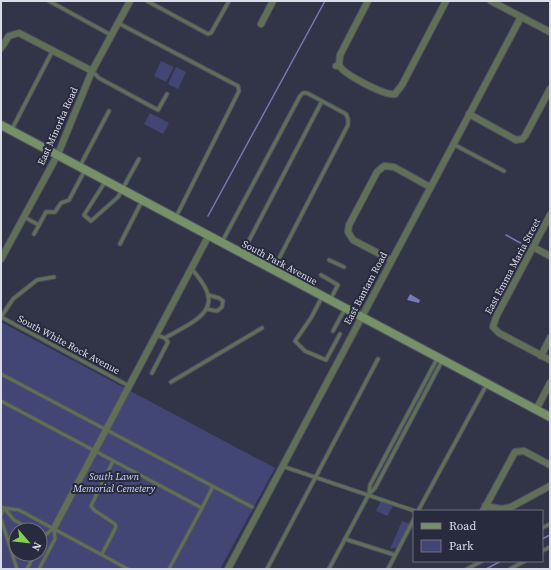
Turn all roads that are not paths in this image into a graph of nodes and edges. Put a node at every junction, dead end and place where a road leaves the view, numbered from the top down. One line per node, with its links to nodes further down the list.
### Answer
1 (49, 1): 13 (lane)
2 (130, 1): 10 (street, East Minorka Road)
3 (147, 1): 4 (lane)
4 (229, 1)
5 (273, 1): 11 (street)
6 (368, 1): 7 (street)
7 (446, 1)
8 (491, 1): 9 (street)
9 (521, 17): 12 (street); 21 (street, East Bantam Road)
10 (118, 23): 13 (street, East Minorka Road); 35 (lane)
11 (261, 24)
12 (550, 32)
13 (112, 35): 16 (street, East Minorka Road)
14 (1, 48): 15 (street)
15 (53, 50): 16 (street); 23 (lane)
16 (92, 71): 18 (lane); 25 (street, East Minorka Road)
17 (550, 89): 21 (street)
18 (167, 94)
19 (322, 101): 39 (lane); 42 (lane); 49 (lane)
20 (109, 110): 27 (lane)
21 (469, 114): 24 (street, East Bantam Road)
22 (1, 125): 23 (main road, South Park Avenue)
23 (11, 130): 25 (main road, South Park Avenue)
24 (453, 144): 28 (lane); 30 (street, East Bantam Road)
25 (58, 154): 27 (main road, South Park Avenue); 34 (street, East Minorka Road)
26 (139, 160): 31 (lane)
27 (83, 168): 29 (main road, South Park Avenue); 36 (lane)
28 (504, 171)
29 (106, 180): 31 (main road, South Park Avenue); 31 (lane)
30 (430, 187): 46 (street, East Bantam Road); 46 (street)
31 (123, 189): 32 (main road, South Park Avenue)
32 (143, 200): 35 (main road, South Park Avenue); 40 (lane)
33 (550, 215): 41 (street, East Emma Maria Street)
34 (24, 217): 36 (lane); 44 (street, East Minorka Road)
35 (176, 218): 38 (main road, South Park Avenue)
36 (39, 225): 37 (lane)
37 (34, 234)
38 (209, 235): 39 (main road, South Park Avenue); 48 (street)
39 (222, 242): 42 (main road, South Park Avenue)
40 (120, 244)
41 (533, 247): 43 (street); 65 (street, East Emma Maria Street)
42 (242, 253): 49 (main road, South Park Avenue)
43 (550, 256)
44 (1, 259)
45 (329, 260): 47 (lane)
46 (391, 260): 57 (street, East Bantam Road)
47 (344, 267)
48 (192, 268): 52 (lane); 62 (street)
49 (274, 270): 53 (main road, South Park Avenue)
50 (320, 275): 54 (lane)
51 (54, 277): 58 (lane)
52 (208, 295): 56 (lane); 56 (lane)
53 (322, 296): 54 (main road, South Park Avenue); 61 (lane)
54 (330, 300): 55 (main road, South Park Avenue)
55 (345, 308): 57 (main road, South Park Avenue); 60 (lane)
56 (206, 309): 63 (lane)
57 (361, 316): 66 (main road, South Park Avenue); 84 (street, East Bantam Road)
58 (1, 317): 74 (lane, South White Rock Avenue)
59 (262, 328): 71 (lane)
60 (334, 331)
61 (340, 334)
62 (156, 335): 63 (lane); 74 (street)
63 (165, 338): 69 (lane)
64 (550, 338): 65 (street)
65 (541, 356): 68 (street)
66 (440, 358): 73 (main road, South Park Avenue); 79 (lane); 80 (lane)
67 (378, 359): 85 (lane)
68 (550, 360)
69 (152, 372)
70 (1, 374): 78 (lane)
71 (171, 382)
72 (550, 383): 76 (street)
73 (487, 384): 76 (main road, South Park Avenue); 94 (lane)
74 (129, 386): 78 (street)
75 (1, 401): 81 (lane)
76 (536, 410): 77 (main road, South Park Avenue)
77 (550, 417)
78 (106, 429): 81 (street); 86 (lane)
79 (399, 430): 80 (lane); 88 (lane)
80 (404, 432): 88 (lane)
81 (94, 451): 82 (lane); 99 (street)
82 (113, 461): 91 (lane); 102 (lane)
83 (550, 465): 92 (street)
84 (282, 466): 85 (lane); 110 (street, East Bantam Road)
85 (317, 477): 88 (lane); 111 (lane)
86 (213, 486): 89 (lane); 91 (lane)
87 (550, 486): 92 (street)
88 (369, 494): 93 (lane); 101 (lane)
89 (252, 507)
90 (2, 508): 95 (lane); 98 (lane); 99 (lane)
91 (202, 508): 109 (lane)
92 (484, 508)
93 (413, 510)
94 (419, 510)
95 (1, 514)
96 (1, 519): 106 (lane)
97 (413, 521): 103 (lane)
98 (18, 522)
99 (54, 528): 100 (lane); 102 (lane); 107 (lane)
100 (48, 533)
101 (345, 539): 103 (lane); 112 (lane)
102 (102, 554): 108 (lane)
103 (395, 555): 113 (lane)
104 (480, 562): 114 (lane)
105 (523, 562): 115 (lane)
106 (17, 569)
107 (39, 569)
108 (128, 569)
109 (169, 569)
110 (228, 569)
111 (267, 569)
112 (329, 569)
113 (388, 569)
114 (467, 569)
115 (510, 569)

